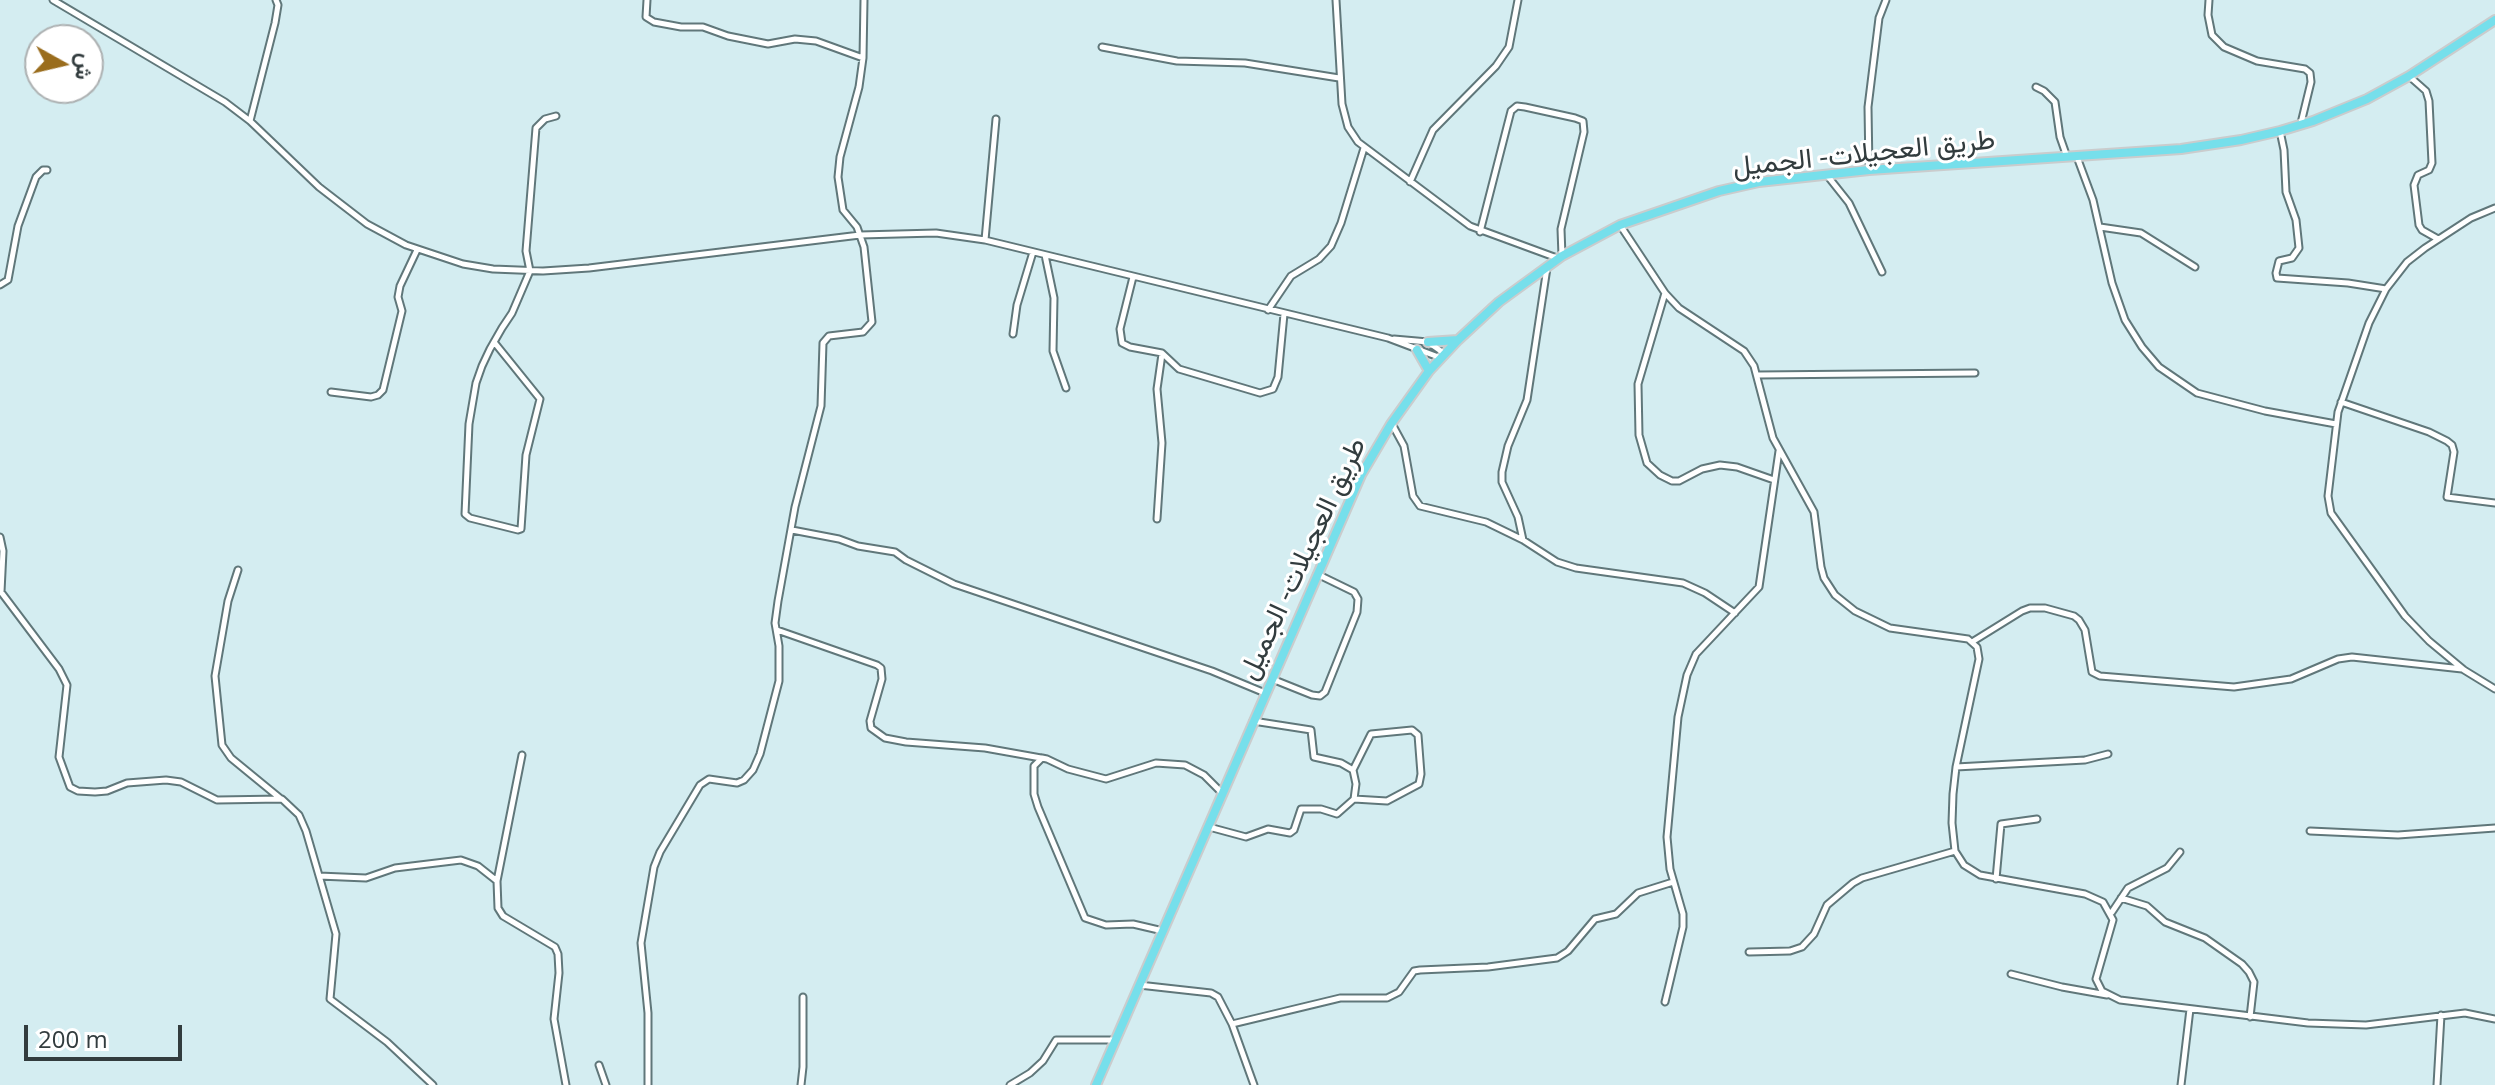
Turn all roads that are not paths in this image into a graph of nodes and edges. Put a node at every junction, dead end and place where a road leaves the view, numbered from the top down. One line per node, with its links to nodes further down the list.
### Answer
1 (53, 0): 17 (street)
2 (276, 0): 17 (street)
3 (647, 0): 11 (street)
4 (864, 0): 11 (street)
5 (1336, 0): 13 (street)
6 (1518, 0): 25 (street)
7 (1886, 0): 23 (street)
8 (2209, 0): 18 (street)
9 (2495, 20): 12 (main road, طريق العجيلات- الجميل)
10 (1102, 47): 13 (street)
11 (863, 58): 30 (street)
12 (2409, 76): 18 (main road, طريق العجيلات- الجميل); 31 (street)
13 (1339, 78): 20 (street)
14 (2036, 87): 21 (street)
15 (556, 116): 39 (street)
16 (996, 119): 32 (street)
17 (250, 121): 33 (street)
18 (2301, 125): 19 (main road, طريق العجيلات- الجميل)
19 (2280, 131): 21 (main road, طريق العجيلات- الجميل); 43 (street)
20 (1364, 148): 25 (street); 45 (street)
21 (2072, 158): 23 (main road, طريق العجيلات- الجميل); 28 (street)
22 (47, 170): 42 (street)
23 (1869, 170): 24 (main road, طريق العجيلات- الجميل)
24 (1826, 174): 27 (main road, طريق العجيلات- الجميل); 40 (street)
25 (1410, 182): 29 (street)
26 (2495, 208): 31 (street)
27 (1620, 225): 36 (main road, طريق العجيلات- الجميل); 44 (street)
28 (2100, 227): 38 (street); 62 (street)
29 (1480, 232): 36 (street); 36 (street)
30 (860, 235): 32 (street); 39 (street); 67 (street)
31 (2438, 239): 43 (street)
32 (985, 240): 34 (street)
33 (417, 250): 39 (street); 59 (street)
34 (1033, 252): 35 (street); 47 (street)
35 (1045, 255): 41 (street); 58 (street)
36 (1560, 257): 37 (main road, طريق العجيلات- الجميل)
37 (1547, 267): 49 (main road, طريق العجيلات- الجميل); 69 (street)
38 (2195, 267)
39 (530, 271): 50 (street)
40 (1882, 272)
41 (1133, 277): 45 (street); 53 (street)
42 (0, 285)
43 (2386, 289): 60 (street)
44 (1665, 293): 57 (street); 64 (street)
45 (1268, 310): 46 (street)
46 (1284, 314): 48 (street); 53 (street)
47 (1013, 334)
48 (1388, 338): 51 (street); 52 (street)
49 (1458, 340): 51 (main road); 54 (main road, طريق العجيلات- الجميل)
50 (494, 342): 50 (street)
51 (1428, 342): 54 (street)
52 (1417, 350): 54 (street); 55 (main road)
53 (1162, 353): 66 (street)
54 (1443, 356): 55 (main road, طريق العجيلات- الجميل)
55 (1429, 371): 61 (main road, طريق العجيلات- الجميل)
56 (1975, 373): 57 (street)
57 (1758, 375): 63 (street)
58 (1066, 388)
59 (331, 392)
60 (2341, 402): 62 (street); 65 (street)
61 (1391, 424): 69 (street); 71 (main road, طريق العجيلات- الجميل)
62 (2336, 424): 75 (street)
63 (1779, 450): 64 (street); 74 (street)
64 (1774, 480): 72 (street)
65 (2495, 503)
66 (1157, 519)
67 (792, 530): 73 (street); 78 (street)
68 (0, 537): 86 (street)
69 (1523, 540): 72 (street)
70 (238, 570): 86 (street)
71 (1316, 573): 76 (main road, طريق العجيلات- الجميل); 76 (street)
72 (1735, 613): 97 (street)
73 (777, 630): 82 (street); 117 (street)
74 (1972, 642): 75 (street); 83 (street)
75 (2464, 670): 77 (street)
76 (1271, 678): 78 (main road, طريق العجيلات- الجميل)
77 (2495, 689)
78 (1265, 693): 79 (main road, طريق العجيلات- الجميل)
79 (1253, 721): 84 (street); 85 (main road, طريق العجيلات- الجميل)
80 (2108, 754): 83 (street)
81 (522, 755): 96 (street)
82 (1042, 758): 85 (street); 100 (street)
83 (1956, 767): 92 (street)
84 (1353, 770): 87 (street); 87 (street)
85 (1222, 793): 89 (main road, طريق العجيلات- الجميل)
86 (282, 799): 94 (street)
87 (1354, 799): 89 (street)
88 (2037, 819): 95 (street)
89 (1208, 826): 100 (main road, طريق العجيلات- الجميل)
90 (2495, 828): 91 (street)
91 (2310, 831)
92 (1955, 851): 95 (street); 101 (street)
93 (2180, 852): 98 (street)
94 (318, 876): 96 (street); 114 (street)
95 (1996, 879): 99 (street)
96 (497, 881): 115 (street)
97 (1673, 882): 106 (street); 111 (street)
98 (2121, 898): 99 (street); 109 (street)
99 (2111, 913): 104 (street)
100 (1163, 931): 103 (main road, طريق العجيلات- الجميل)
101 (1749, 952)
102 (2011, 974): 104 (street)
103 (1139, 985): 111 (street); 112 (main road, طريق العجيلات- الجميل)
104 (2108, 995): 107 (street)
105 (803, 997): 118 (street)
106 (1665, 1002)
107 (2190, 1009): 109 (street); 122 (street)
108 (2441, 1015): 109 (street); 110 (street); 123 (street)
109 (2250, 1017)
110 (2495, 1019)
111 (1232, 1024): 121 (street)
112 (1116, 1040): 119 (street); 120 (main road, طريق العجيلات- الجميل)
113 (599, 1065): 116 (street)
114 (433, 1085)
115 (566, 1085)
116 (606, 1085)
117 (648, 1085)
118 (801, 1085)
119 (1010, 1085)
120 (1096, 1085)
121 (1254, 1085)
122 (2181, 1085)
123 (2437, 1085)

